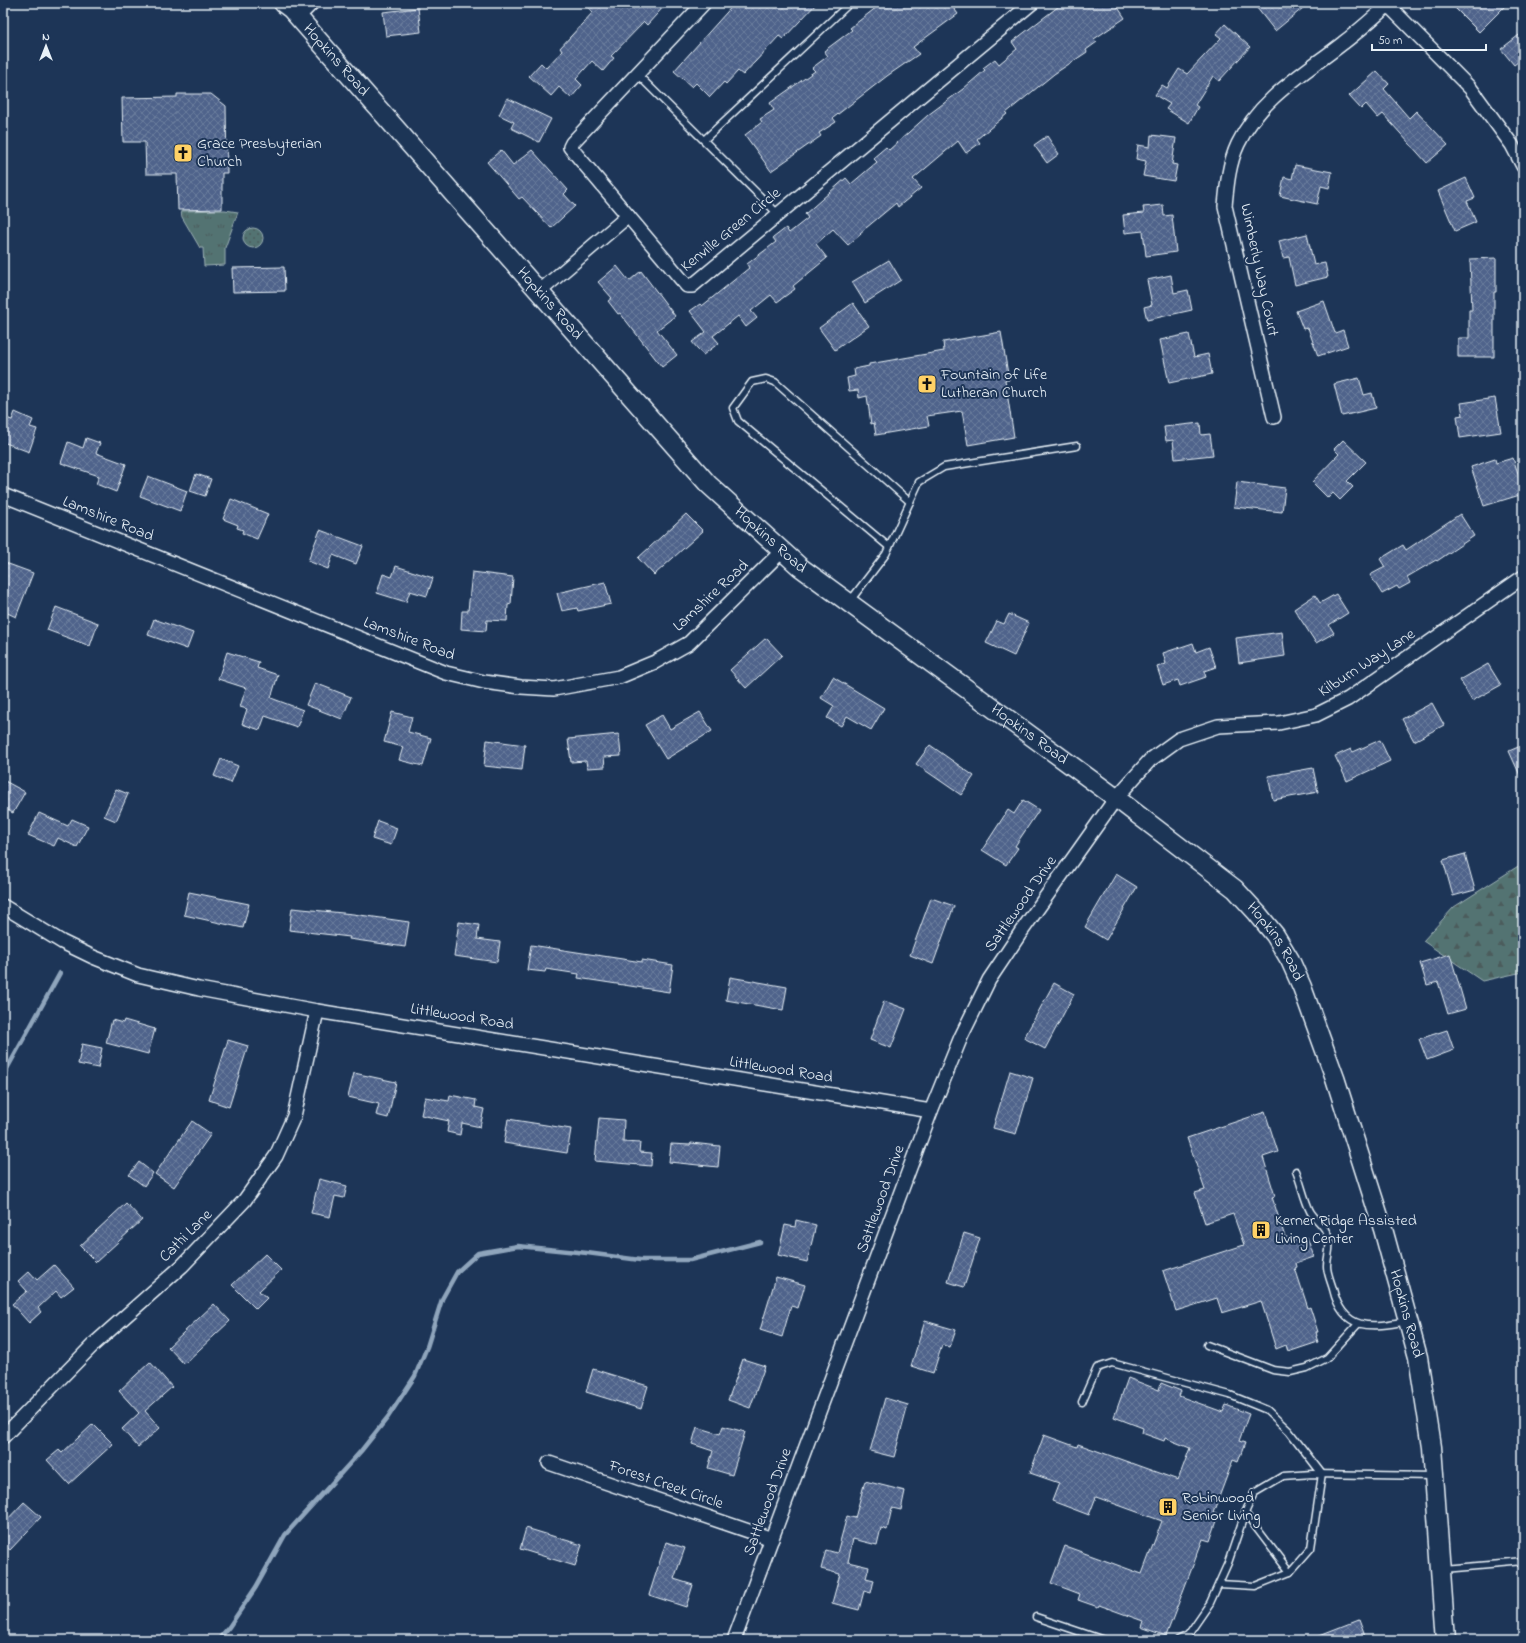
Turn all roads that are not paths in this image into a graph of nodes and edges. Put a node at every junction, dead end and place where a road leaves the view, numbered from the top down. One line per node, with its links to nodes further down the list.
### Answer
1 (283, 3): 7 (main road, Hopkins Road)
2 (312, 3): 7 (street)
3 (704, 3): 8 (street, Kenville Green Circle)
4 (850, 3): 9 (lane)
5 (1032, 3): 11 (street, Kenville Green Circle)
6 (1387, 4): 10 (street); 14 (street, Wimberly Way Court)
7 (298, 17): 13 (main road, Hopkins Road)
8 (637, 74): 9 (lane); 12 (street, Kenville Green Circle)
9 (704, 140): 11 (lane)
10 (1523, 166)
11 (778, 214): 12 (street, Kenville Green Circle)
12 (628, 216): 13 (street)
13 (539, 292): 19 (main road, Hopkins Road)
14 (1274, 417)
15 (1077, 446): 17 (lane)
16 (3, 496): 19 (street, Lamshire Road)
17 (910, 502): 18 (lane); 18 (lane)
18 (889, 547): 21 (lane)
19 (782, 551): 21 (main road, Hopkins Road)
20 (1523, 577): 22 (street, Kilburn Way Lane)
21 (849, 602): 22 (main road, Hopkins Road)
22 (1116, 798): 25 (street, Sattlewood Drive); 27 (main road, Hopkins Road)
23 (3, 906): 24 (street, Littlewood Road)
24 (316, 1011): 25 (street, Littlewood Road); 31 (street, Cathi Lane)
25 (931, 1111): 36 (street, Sattlewood Drive)
26 (1296, 1170): 28 (lane)
27 (1408, 1320): 28 (lane); 34 (main road, Hopkins Road)
28 (1358, 1324): 29 (lane)
29 (1208, 1345)
30 (1082, 1402): 33 (lane)
31 (3, 1437)
32 (549, 1462): 36 (street, Forest Creek Circle)
33 (1322, 1474): 34 (lane); 35 (lane); 39 (lane)
34 (1435, 1476): 38 (main road, Hopkins Road)
35 (1245, 1512): 39 (lane); 40 (lane)
36 (772, 1540): 42 (street, Sattlewood Drive)
37 (1523, 1562): 38 (lane)
38 (1441, 1569): 45 (main road, Hopkins Road)
39 (1290, 1572): 40 (lane)
40 (1219, 1584): 44 (lane)
41 (1036, 1617): 43 (lane)
42 (734, 1640)
43 (1104, 1640)
44 (1178, 1640)
45 (1446, 1640)

